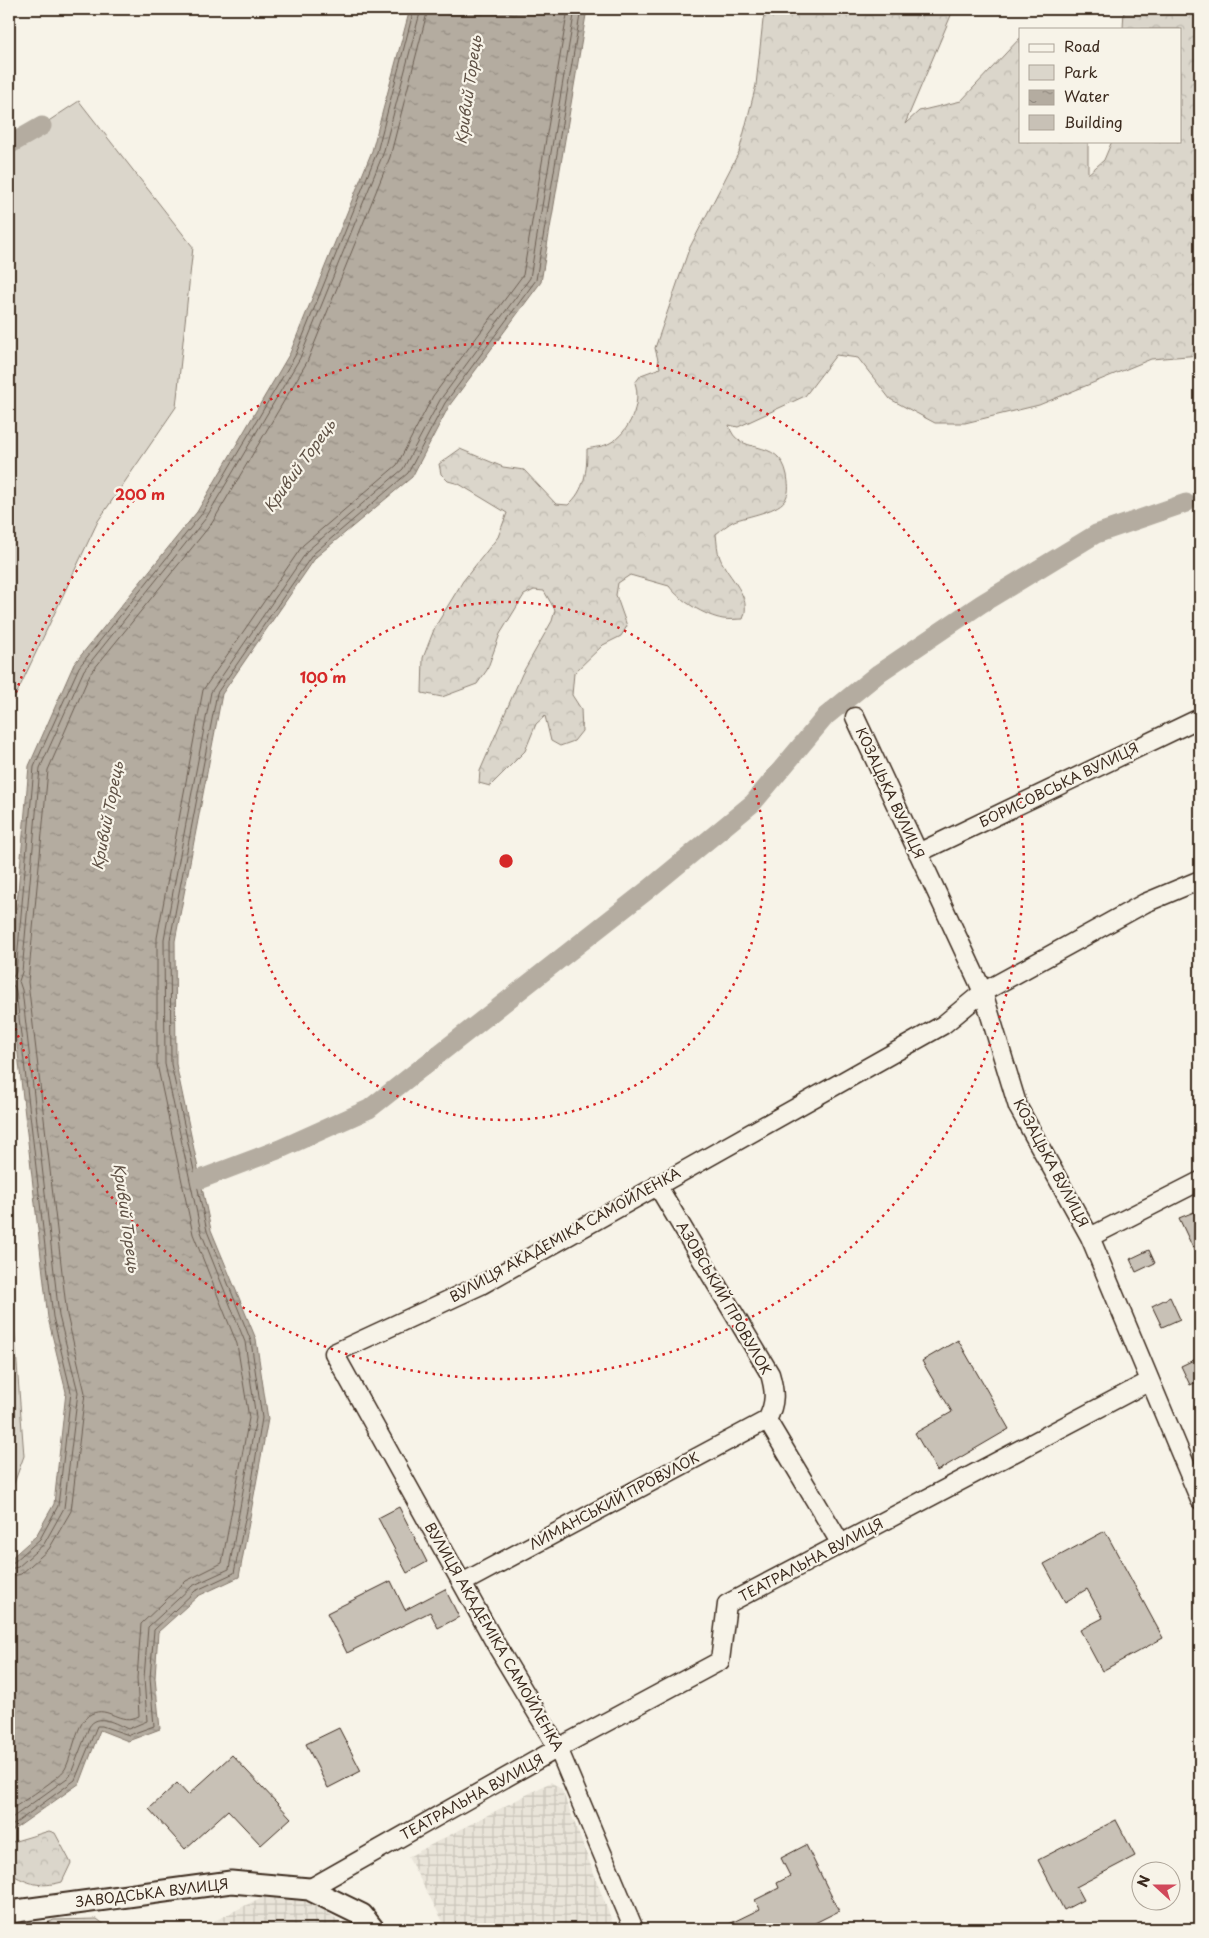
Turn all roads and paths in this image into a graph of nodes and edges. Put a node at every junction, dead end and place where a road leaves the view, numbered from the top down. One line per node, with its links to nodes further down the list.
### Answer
1 (854, 717): 3 (street, КОЗАЦЬКА ВУЛИЦЯ)
2 (1200, 718): 3 (street, БОРИСОВСЬКА ВУЛИЦЯ)
3 (918, 853): 5 (street, КОЗАЦЬКА ВУЛИЦЯ)
4 (1200, 880): 5 (street, ВУЛИЦЯ АКАДЕМІКА САМОЙЛЕНКА)
5 (983, 992): 7 (street, ВУЛИЦЯ АКАДЕМІКА САМОЙЛЕНКА); 8 (street, КОЗАЦЬКА ВУЛИЦЯ)
6 (1200, 1181): 8 (street)
7 (657, 1185): 10 (street, АЗОВСЬКИЙ ПРОВУЛОК); 14 (street, ВУЛИЦЯ АКАДЕМІКА САМОЙЛЕНКА)
8 (1090, 1238): 9 (street, КОЗАЦЬКА ВУЛИЦЯ)
9 (1150, 1381): 11 (street, КОЗАЦЬКА ВУЛИЦЯ); 13 (street, ТЕАТРАЛЬНА ВУЛИЦЯ)
10 (767, 1420): 13 (street); 14 (street, ЛИМАНСЬКИЙ ПРОВУЛОК)
11 (1193, 1461): 12 (street, КОЗАЦЬКА ВУЛИЦЯ)
12 (1200, 1500)
13 (841, 1544): 15 (street, ТЕАТРАЛЬНА ВУЛИЦЯ)
14 (462, 1583): 15 (street, ВУЛИЦЯ АКАДЕМІКА САМОЙЛЕНКА)
15 (558, 1748): 16 (street, ТЕАТРАЛЬНА ВУЛИЦЯ); 19 (street, ВУЛИЦЯ АКАДЕМІКА САМОЙЛЕНКА)
16 (308, 1889): 17 (street, ЗАВОДСЬКА ВУЛИЦЯ); 18 (street, ЗАВОДСЬКА ВУЛИЦЯ)
17 (9, 1912)
18 (373, 1929)
19 (634, 1929)

